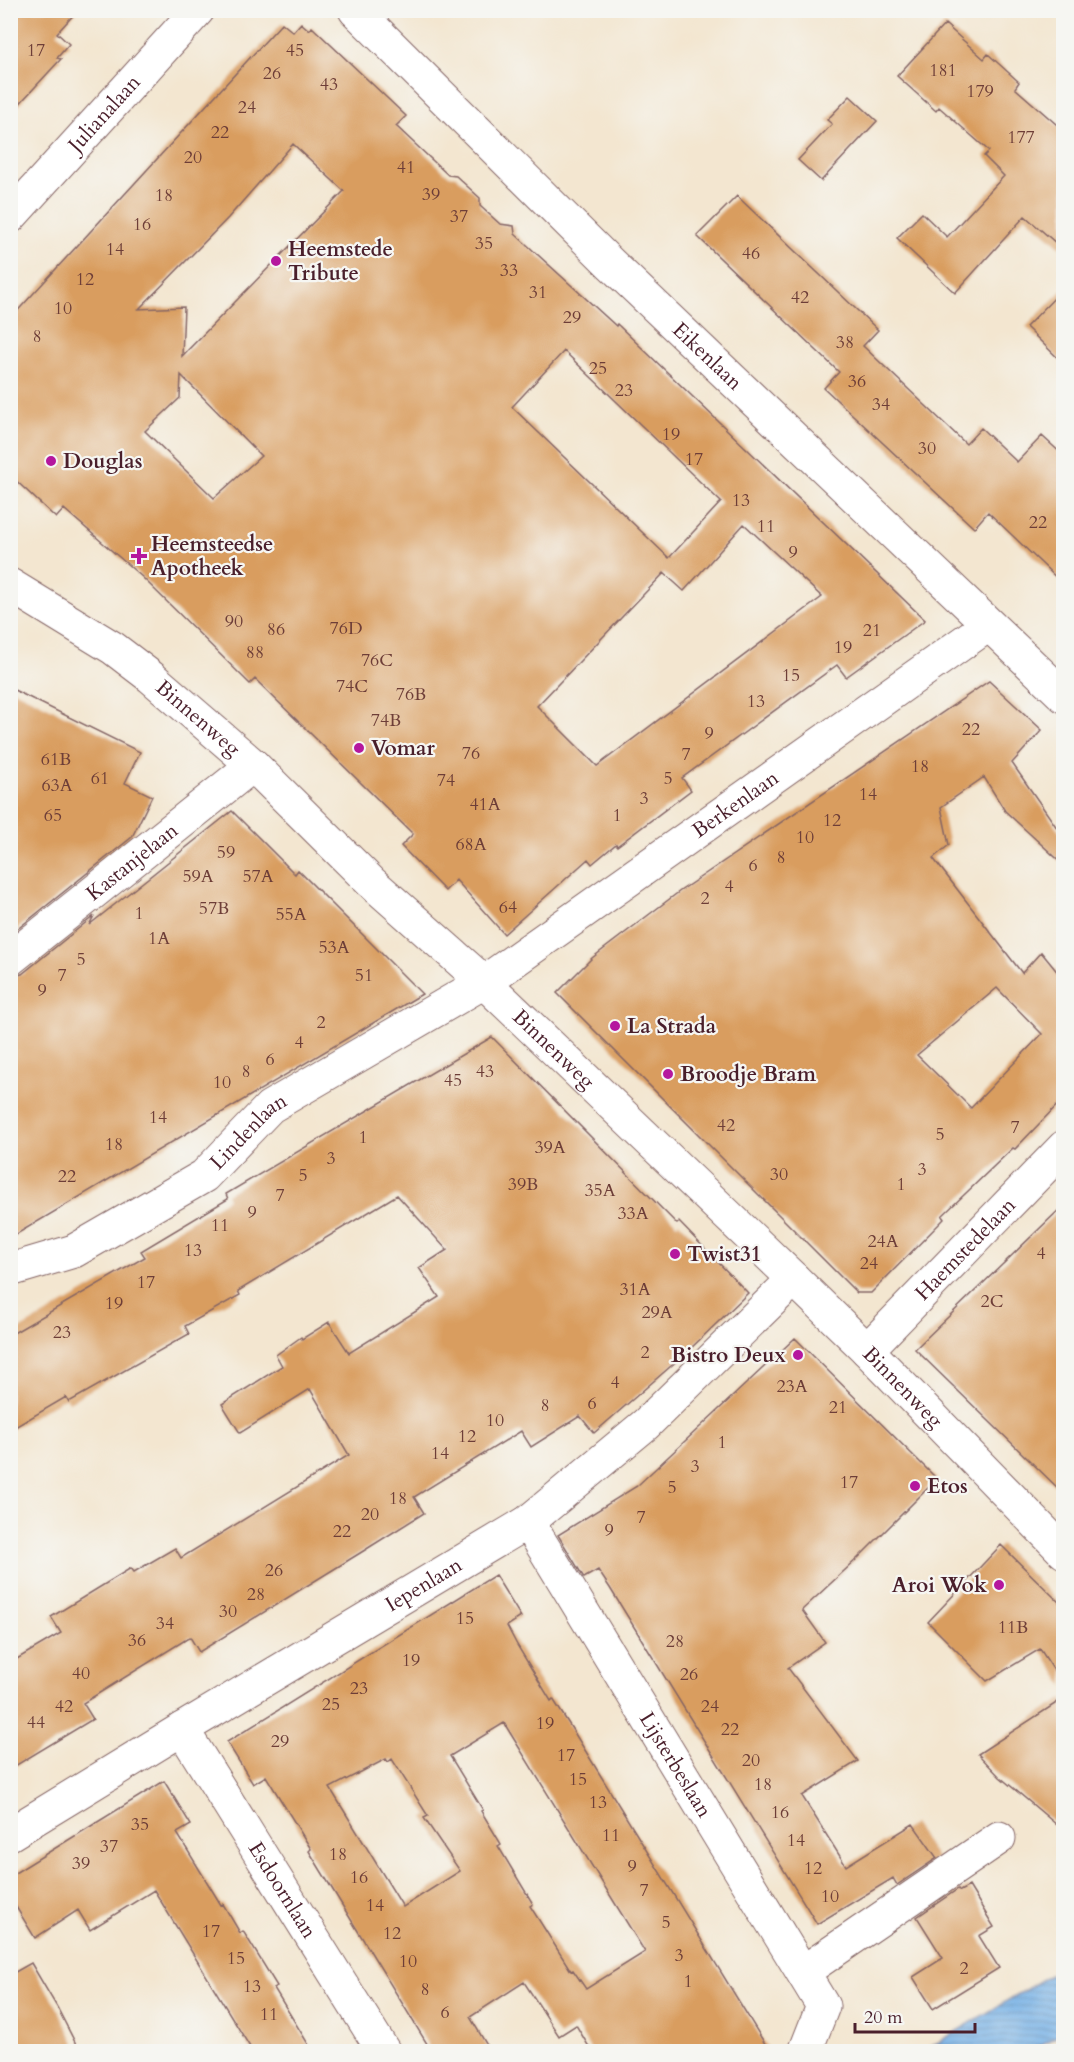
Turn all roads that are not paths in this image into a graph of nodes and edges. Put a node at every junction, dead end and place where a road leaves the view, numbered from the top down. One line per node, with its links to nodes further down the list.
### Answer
1 (198, 10): 3 (street, Julianalaan)
2 (355, 10): 5 (street, Eikenlaan)
3 (10, 217)
4 (10, 585): 7 (street, Binnenweg)
5 (988, 625): 6 (street, Eikenlaan); 9 (street, Berkenlaan)
6 (1064, 696)
7 (253, 765): 8 (street, Kastanjelaan); 9 (street, Binnenweg)
8 (10, 959)
9 (484, 982): 11 (street, Lindenlaan); 12 (street, Binnenweg)
10 (1064, 1147): 13 (street, Haemstedelaan)
11 (10, 1270)
12 (794, 1279): 13 (street, Binnenweg); 14 (street, Iepenlaan)
13 (867, 1350): 15 (street, Binnenweg)
14 (528, 1522): 16 (street, Iepenlaan); 19 (street, Lijsterbeslaan)
15 (1064, 1552)
16 (182, 1729): 17 (street, Iepenlaan); 20 (street, Esdoornlaan)
17 (10, 1834)
18 (999, 1838): 19 (street)
19 (803, 1972): 21 (street, Lijsterbeslaan)
20 (384, 2052)
21 (805, 2052)

